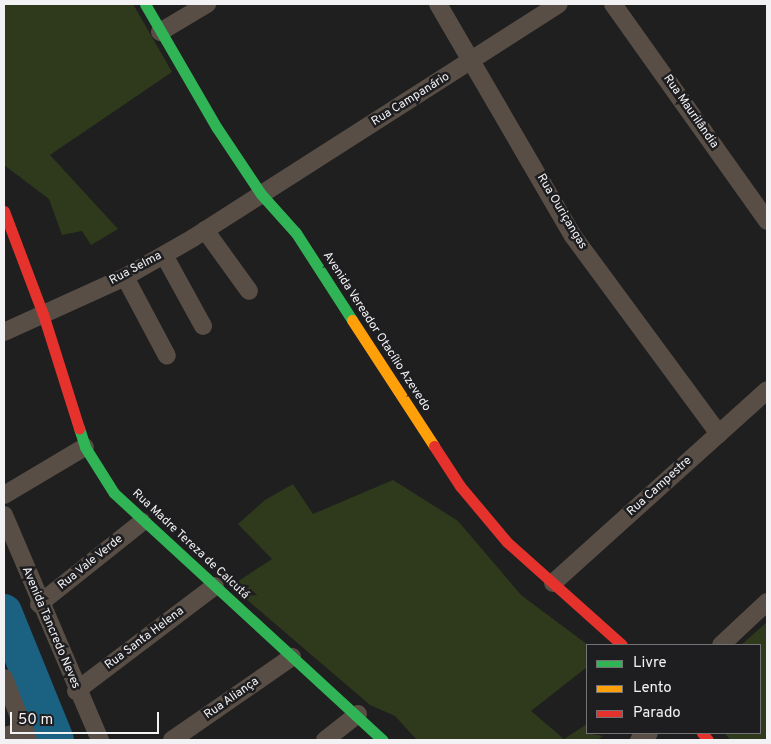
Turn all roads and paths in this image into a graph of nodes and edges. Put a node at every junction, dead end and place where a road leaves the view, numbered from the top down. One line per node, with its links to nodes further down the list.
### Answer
1 (145, 4): 6 (main road, Avenida Vereador Otacílio Azevedo)
2 (207, 4): 6 (street)
3 (438, 4): 7 (street, Rua Ouriçangas)
4 (560, 4): 7 (street, Rua Campanário)
5 (613, 4): 10 (street, Rua Maurilândia)
6 (160, 32): 8 (main road, Avenida Vereador Otacílio Azevedo)
7 (474, 60): 8 (street, Rua Campanário); 20 (street, Rua Ouriçangas)
8 (261, 194): 11 (street, Rua Selma); 25 (main road, Avenida Vereador Otacílio Azevedo)
9 (4, 211): 15 (main road, Rua Madre Tereza de Calcutá)
10 (767, 221)
11 (205, 230): 12 (street, Rua Selma); 14 (street)
12 (164, 255): 13 (street, Rua Selma); 16 (street)
13 (125, 276): 15 (street, Rua Selma); 18 (street)
14 (249, 291)
15 (43, 314): 17 (street, Rua Selma); 21 (main road, Rua Madre Tereza de Calcutá)
16 (203, 326)
17 (4, 332)
18 (167, 356)
19 (767, 390): 20 (street, Rua Campestre)
20 (719, 434): 25 (street, Rua Campestre)
21 (86, 447): 22 (street); 24 (main road, Rua Madre Tereza de Calcutá)
22 (4, 495)
23 (4, 515): 28 (street, Avenida Tancredo Neves)
24 (142, 522): 26 (main road, Rua Madre Tereza de Calcutá); 28 (street, Rua Vale Verde)
25 (553, 584): 29 (main road, Avenida Vereador Otacílio Azevedo)
26 (215, 586): 31 (main road, Rua Madre Tereza de Calcutá); 33 (street, Rua Santa Helena)
27 (767, 602): 30 (street)
28 (39, 604): 33 (street, Avenida Tancredo Neves)
29 (621, 644)
30 (721, 644)
31 (292, 657): 34 (main road, Rua Madre Tereza de Calcutá); 38 (street, Rua Aliança)
32 (4, 678): 36 (street)
33 (76, 691): 37 (street, Avenida Tancredo Neves)
34 (358, 714): 39 (street); 40 (main road, Rua Madre Tereza de Calcutá)
35 (4, 736): 36 (street)
36 (26, 736)
37 (100, 740)
38 (172, 740)
39 (325, 740)
40 (383, 740)

